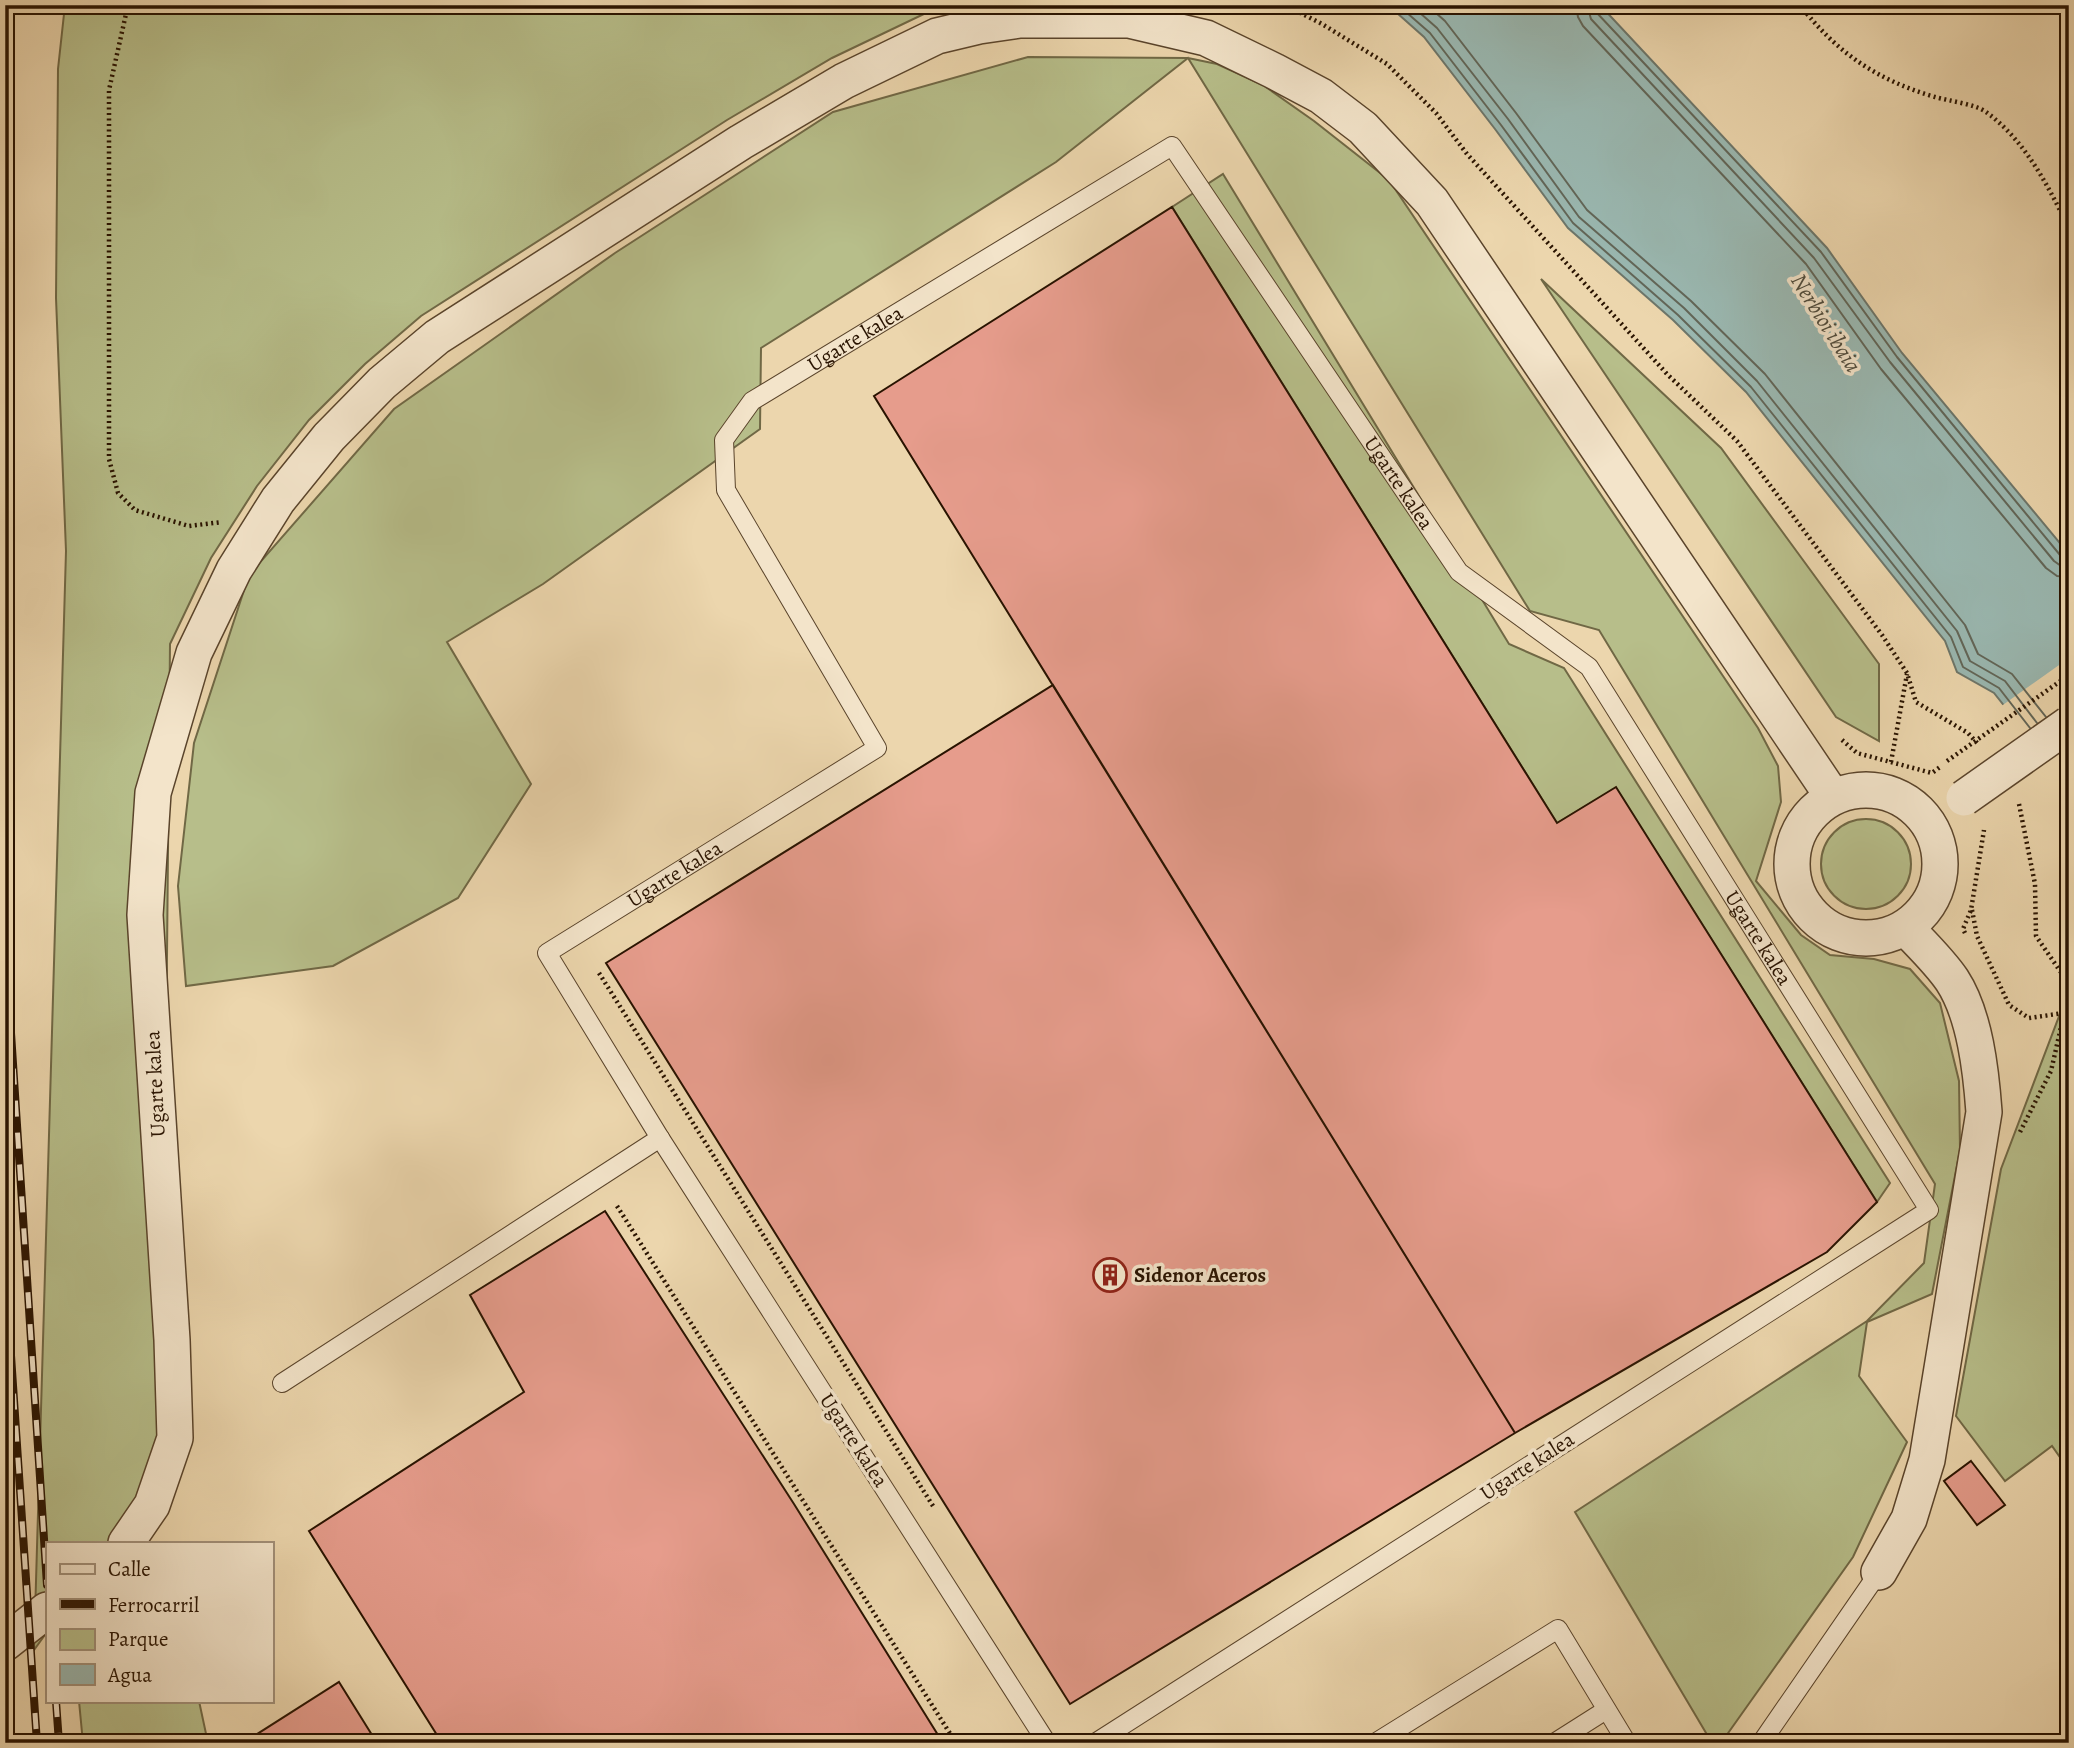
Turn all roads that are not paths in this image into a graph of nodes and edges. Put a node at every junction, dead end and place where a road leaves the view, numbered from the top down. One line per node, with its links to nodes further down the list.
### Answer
1 (1096, 12): 3 (street, Ugarte kalea); 8 (street, Ugarte kalea)
2 (2069, 724): 4 (street, bridge)
3 (1833, 797): 4 (street); 5 (street)
4 (1928, 823): 5 (street)
5 (1905, 927): 9 (street)
6 (660, 1138): 7 (lane); 13 (lane, Ugarte kalea); 14 (lane, Ugarte kalea)
7 (282, 1383)
8 (127, 1542)
9 (1879, 1572): 18 (lane)
10 (46, 1611): 11 (street)
11 (5, 1643)
12 (1606, 1710): 15 (lane); 16 (lane); 17 (lane)
13 (1047, 1743)
14 (1095, 1743)
15 (1375, 1743)
16 (1555, 1743)
17 (1627, 1743)
18 (1761, 1743)

